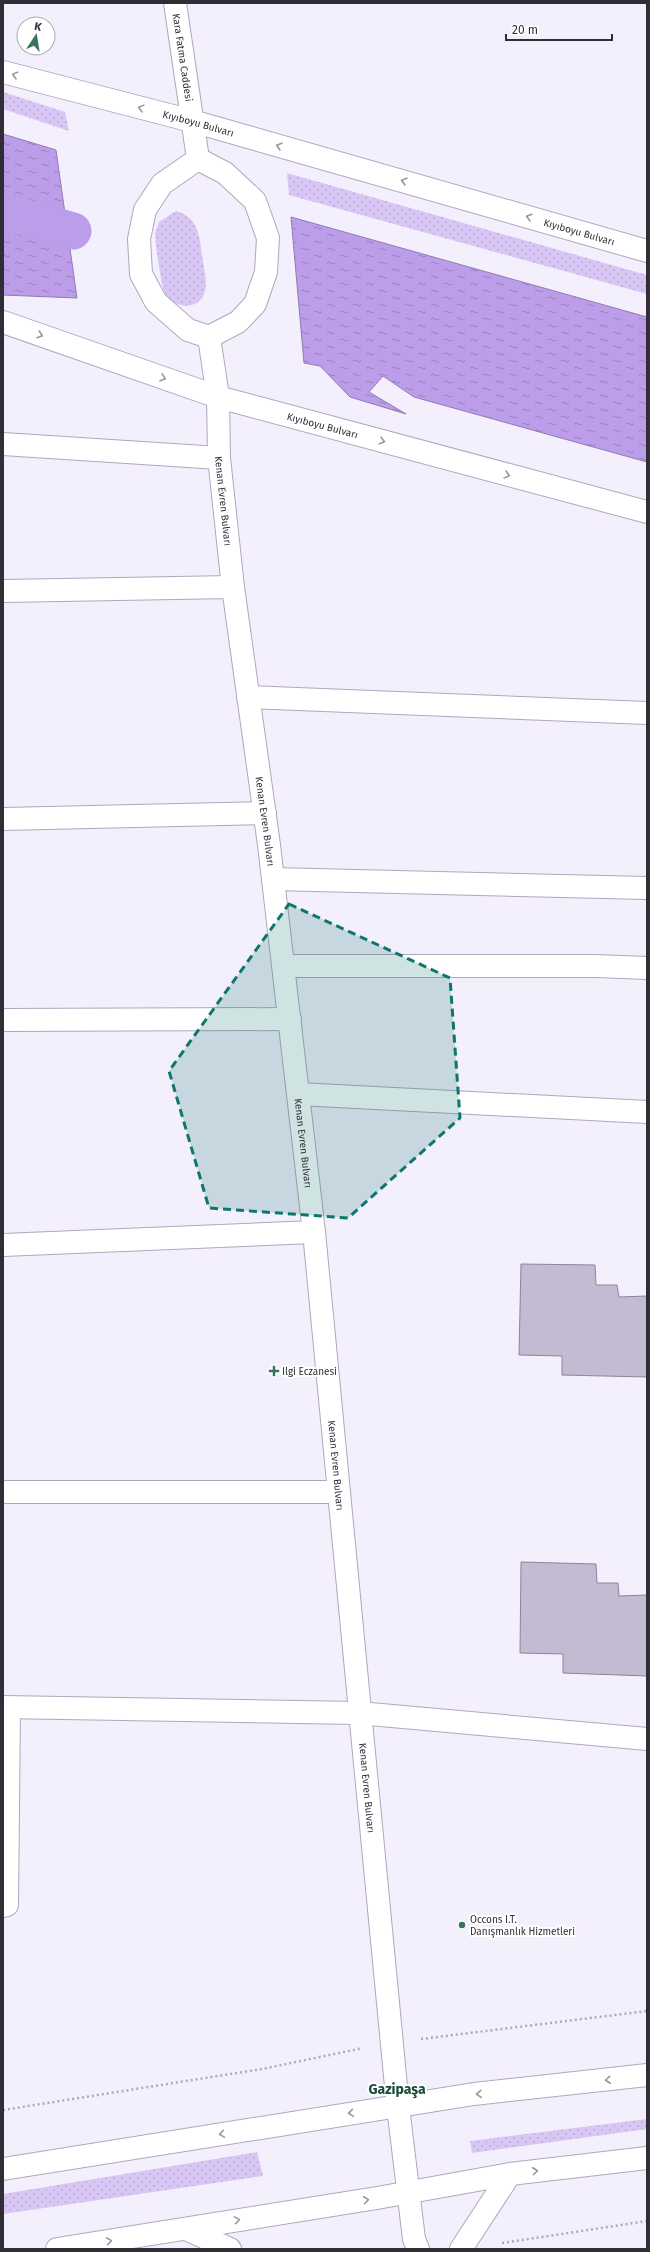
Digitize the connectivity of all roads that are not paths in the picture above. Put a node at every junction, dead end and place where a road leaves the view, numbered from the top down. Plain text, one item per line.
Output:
1 (174, 3) edge
2 (3, 72) edge
3 (192, 121) junction
4 (198, 159) junction
5 (647, 251) edge
6 (3, 322) edge
7 (209, 337) junction
8 (218, 397) junction
9 (3, 444) edge
10 (219, 458) junction
11 (647, 512) edge
12 (233, 587) junction
13 (3, 591) edge
14 (248, 697) junction
15 (647, 712) edge
16 (265, 813) junction
17 (3, 819) edge
18 (273, 879) junction
19 (647, 888) edge
20 (284, 966) junction
21 (647, 968) edge
22 (3, 1020) edge
23 (290, 1020) junction
24 (298, 1094) junction
25 (647, 1112) edge
26 (314, 1232) junction
27 (3, 1245) edge
28 (3, 1492) edge
29 (338, 1492) junction
30 (6, 1708) edge
31 (359, 1713) junction
32 (647, 1739) edge
33 (3, 1906) edge
34 (647, 2075) edge
35 (398, 2107) junction
36 (647, 2158) edge
37 (3, 2169) edge
38 (510, 2174) junction
39 (409, 2191) junction
40 (186, 2229) junction
41 (412, 2246) edge
42 (57, 2249) edge
43 (230, 2249) edge
44 (461, 2249) edge

1 - 3 main road, Kara Fatma Caddesi
3 -> 2 main road, Kıyıboyu Bulvarı
3 - 4 main road, Kara Fatma Caddesi
5 -> 3 main road, Kıyıboyu Bulvarı
4 - 7 main road
4 - 7 main road
6 -> 8 main road, Kıyıboyu Bulvarı
7 - 8 main road, Kenan Evren Bulvarı
8 - 10 main road, Kenan Evren Bulvarı
8 -> 11 main road, Kıyıboyu Bulvarı
9 - 10 main road
10 - 12 main road, Kenan Evren Bulvarı
12 - 13 main road
12 - 14 main road, Kenan Evren Bulvarı
14 - 15 main road
14 - 16 main road, Kenan Evren Bulvarı
16 - 17 main road
16 - 18 main road, Kenan Evren Bulvarı
18 - 19 main road
18 - 20 main road, Kenan Evren Bulvarı
20 - 21 main road
20 - 23 main road, Kenan Evren Bulvarı
22 - 23 main road
23 - 24 main road, Kenan Evren Bulvarı
24 - 25 main road
24 - 26 main road, Kenan Evren Bulvarı
26 - 27 main road
26 - 29 main road, Kenan Evren Bulvarı
28 - 29 main road
29 - 31 main road, Kenan Evren Bulvarı
30 - 31 main road
30 - 33 main road
31 - 32 main road
31 - 35 main road, Kenan Evren Bulvarı
34 -> 35 main road
35 -> 37 main road
35 - 39 main road, Kenan Evren Bulvarı
38 -> 36 main road
38 - 39 main road
38 - 44 main road
40 -> 39 main road
39 - 41 main road, Kenan Evren Bulvarı
42 -> 40 main road
40 - 43 main road

